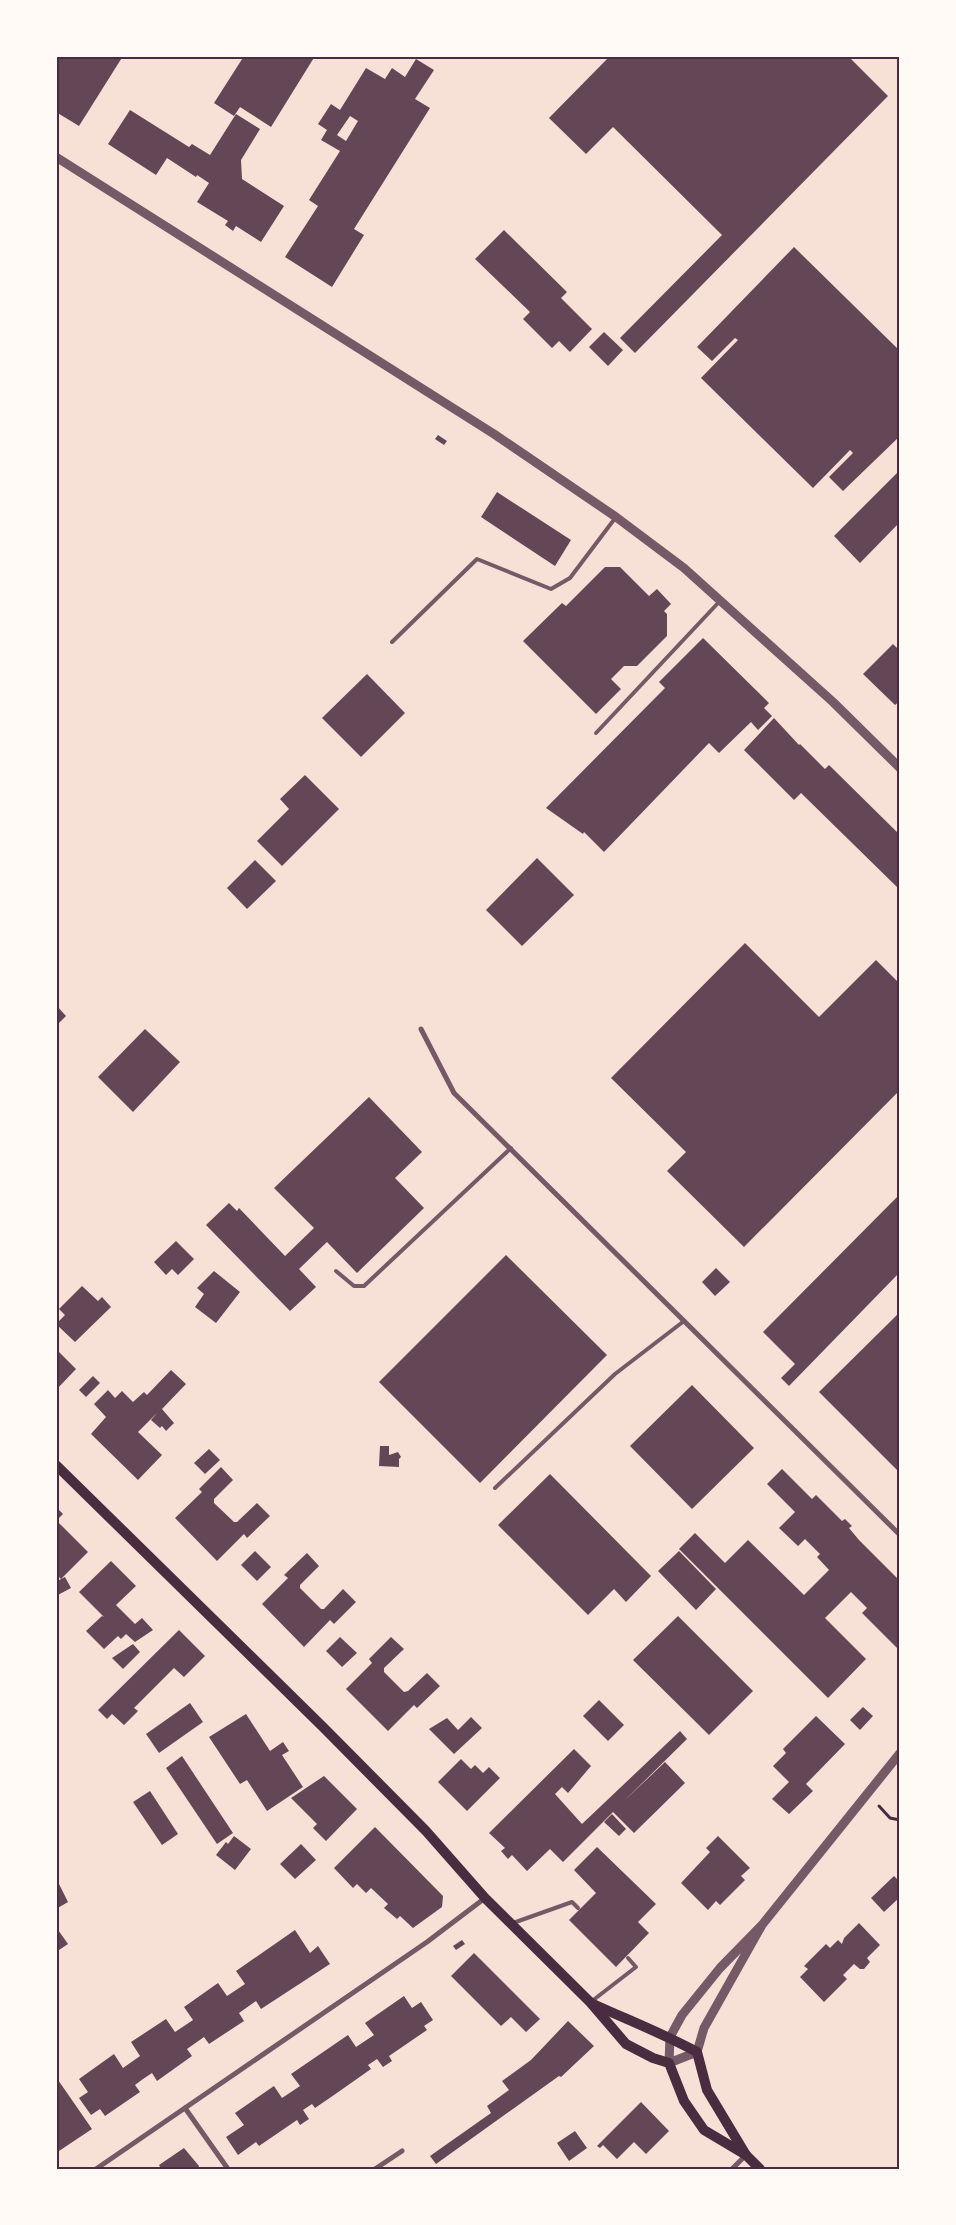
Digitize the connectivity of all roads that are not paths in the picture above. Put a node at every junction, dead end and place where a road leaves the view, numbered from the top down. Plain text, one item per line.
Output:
1 (56, 157) edge
2 (616, 517) junction
3 (721, 600) junction
4 (392, 642) dead end
5 (596, 733) dead end
6 (900, 768) edge
7 (421, 1029) dead end
8 (510, 1148) junction
9 (336, 1271) dead end
10 (684, 1321) junction
11 (56, 1465) edge
12 (495, 1488) dead end
13 (900, 1535) edge
14 (900, 1753) edge
15 (485, 1898) junction
16 (578, 1908) dead end
17 (511, 1924) junction
18 (762, 1925) junction
19 (628, 1958) dead end
20 (590, 2002) junction
21 (670, 2037) junction
22 (697, 2052) junction
23 (669, 2064) junction
24 (185, 2108) junction
25 (402, 2151) dead end
26 (746, 2155) junction
27 (96, 2169) edge
28 (228, 2169) edge
29 (375, 2169) edge
30 (732, 2169) edge
31 (760, 2169) edge

1 - 2 street
2 - 3 street
2 - 4 lane
3 - 5 lane
3 - 6 street
7 - 8 street
8 - 9 lane
8 - 10 street
10 - 12 lane
10 - 13 street
11 - 15 main road
14 - 18 street
15 - 17 main road
15 - 24 street
16 - 17 lane
17 - 20 main road
18 - 21 street
18 - 22 street
19 - 20 lane
20 - 21 main road
20 - 23 main road
21 - 22 main road
21 - 23 street
22 - 23 street
22 - 26 main road
23 - 26 main road
24 - 27 street
24 - 28 street
25 - 29 street
26 - 30 street
26 - 31 main road

